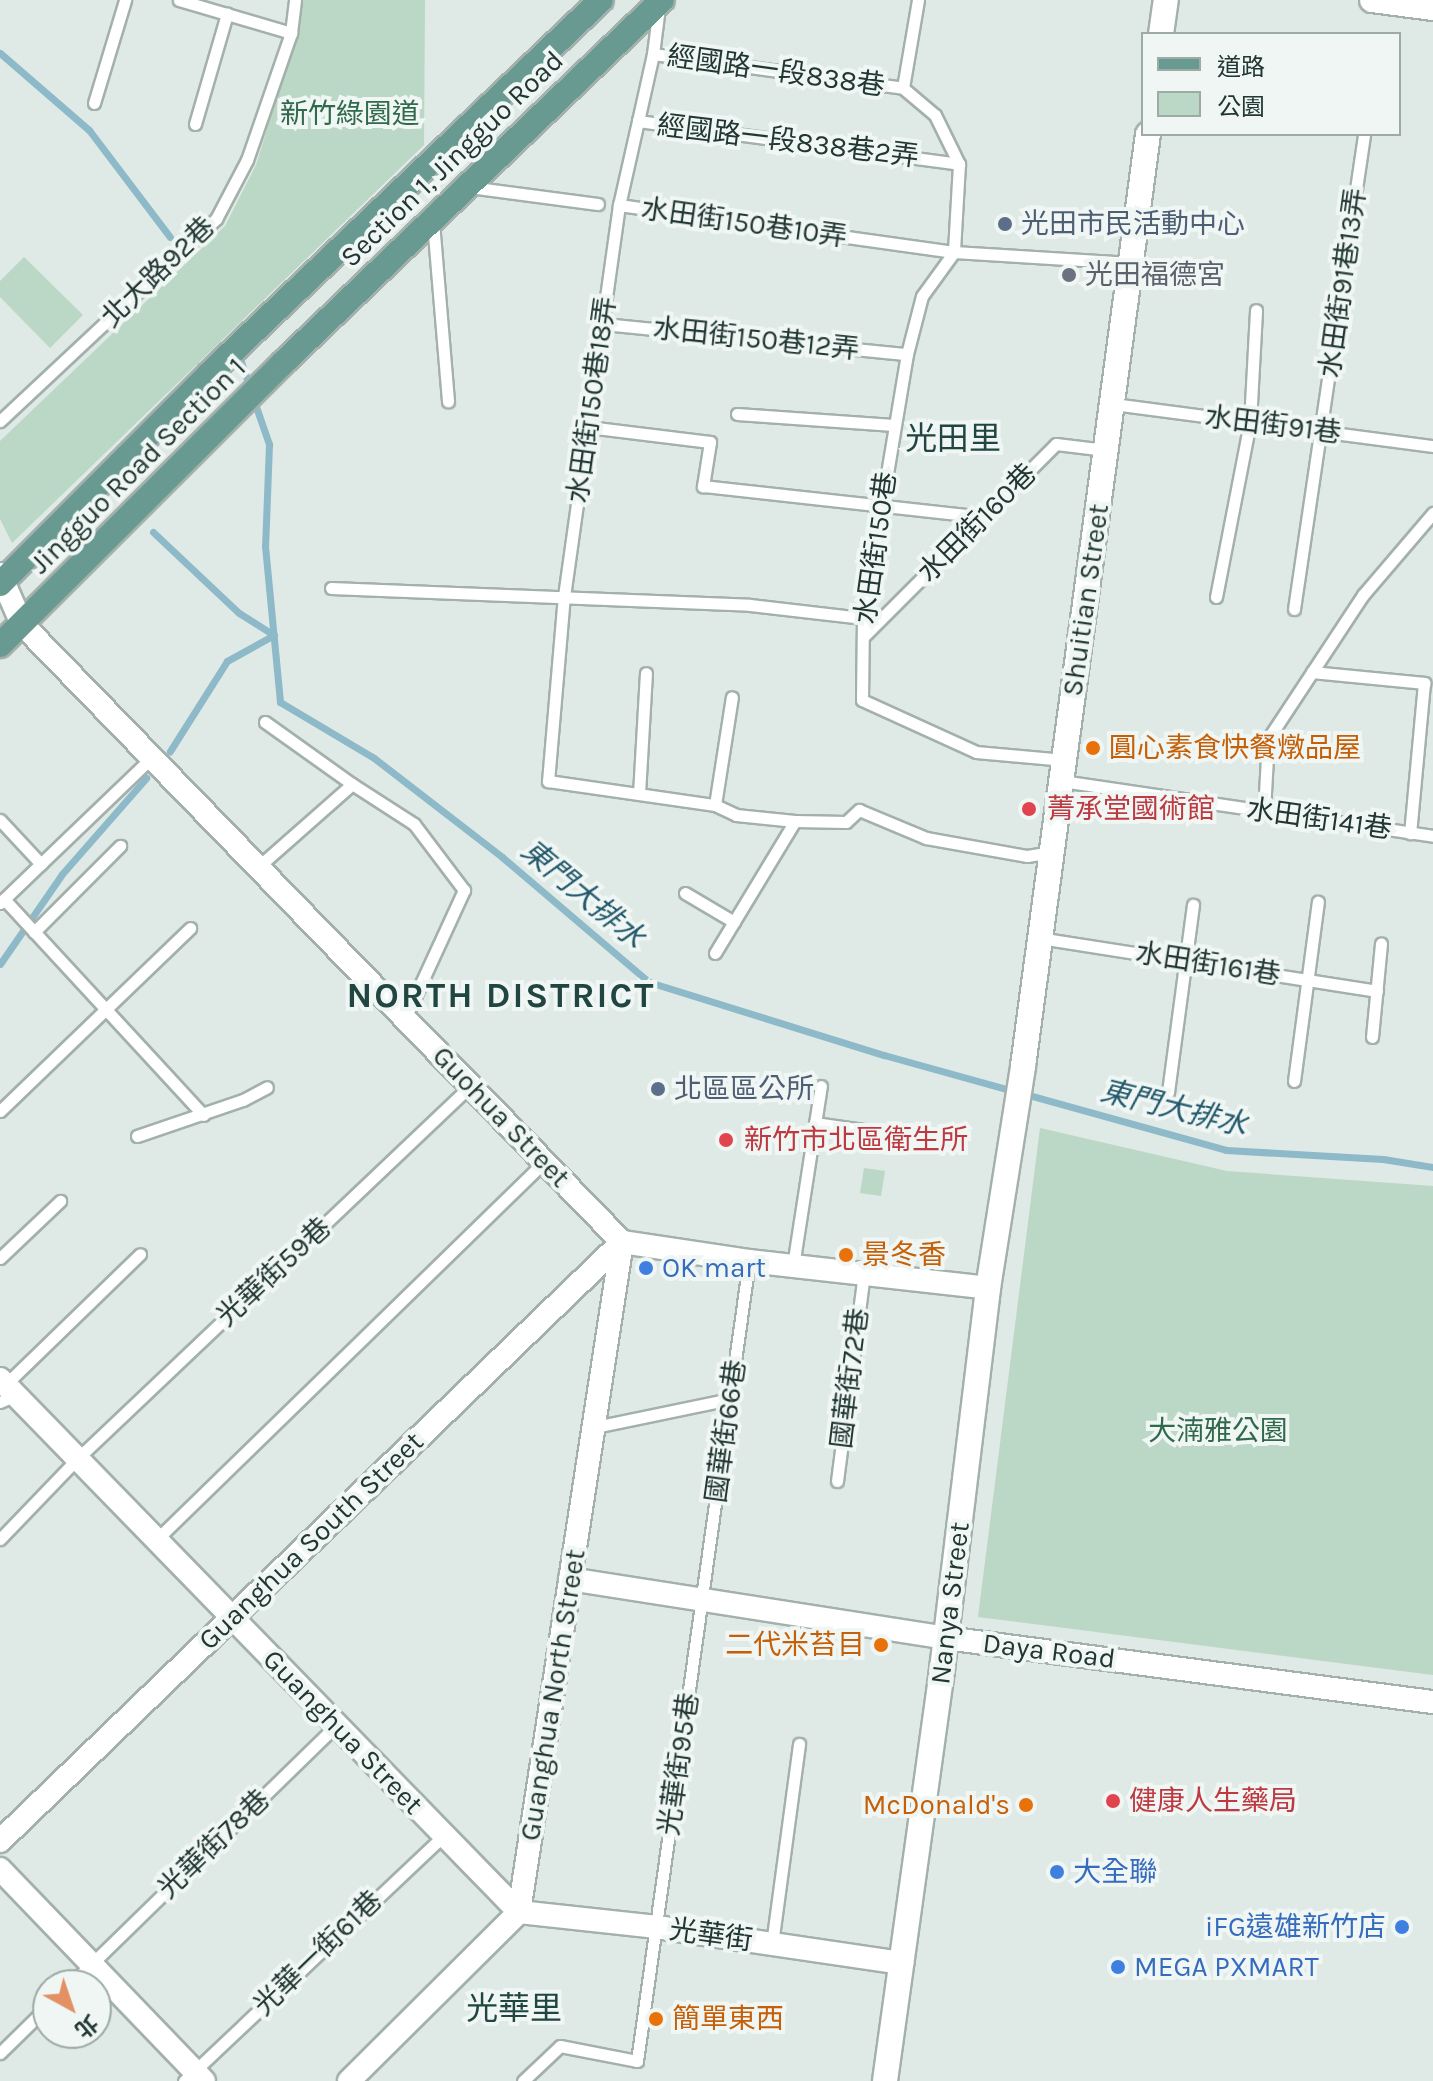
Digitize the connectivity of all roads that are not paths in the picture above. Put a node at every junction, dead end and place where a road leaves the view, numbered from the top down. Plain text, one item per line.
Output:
1 (125, 0) edge
2 (179, 0) edge
3 (295, 0) edge
4 (601, 0) edge
5 (918, 0) edge
6 (1166, 0) edge
7 (1372, 0) edge
8 (661, 1) edge
9 (1433, 8) edge
10 (227, 14) junction
11 (1161, 32) edge
12 (291, 33) junction
13 (653, 54) junction
14 (903, 88) junction
15 (94, 103) dead end
16 (638, 121) junction
17 (195, 124) dead end
18 (1148, 136) edge
19 (1364, 136) edge
20 (959, 164) junction
21 (465, 187) junction
22 (598, 204) dead end
23 (619, 205) junction
24 (433, 217) junction
25 (954, 252) junction
26 (1131, 263) junction
27 (1256, 310) dead end
28 (265, 321) joint
29 (604, 324) junction
30 (907, 354) junction
31 (284, 362) joint
32 (448, 401) dead end
33 (1113, 404) junction
34 (737, 414) dead end
35 (0, 421) edge
36 (1250, 422) junction
37 (894, 425) junction
38 (588, 427) junction
39 (1323, 431) junction
40 (1433, 446) edge
41 (1106, 450) junction
42 (879, 507) junction
43 (1433, 513) edge
44 (983, 517) junction
45 (1, 580) edge
46 (331, 588) dead end
47 (564, 595) junction
48 (1216, 597) dead end
49 (1294, 609) dead end
50 (863, 618) junction
51 (22, 624) junction
52 (863, 637) junction
53 (0, 645) edge
54 (1312, 672) junction
55 (646, 673) dead end
56 (732, 697) dead end
57 (862, 700) joint
58 (265, 722) dead end
59 (151, 758) junction
60 (1063, 771) junction
61 (352, 784) junction
62 (639, 794) junction
63 (715, 805) junction
64 (1264, 811) junction
65 (0, 820) edge
66 (795, 821) junction
67 (1410, 833) junction
68 (1433, 836) edge
69 (120, 846) dead end
70 (1051, 852) junction
71 (41, 864) junction
72 (258, 867) junction
73 (685, 893) dead end
74 (2, 901) edge
75 (1318, 902) dead end
76 (1193, 905) dead end
77 (734, 922) junction
78 (190, 928) dead end
79 (34, 932) junction
80 (1039, 938) junction
81 (1381, 943) dead end
82 (715, 953) dead end
83 (1186, 961) junction
84 (1307, 980) junction
85 (1377, 991) junction
86 (107, 1011) junction
87 (405, 1018) junction
88 (1372, 1037) dead end
89 (1294, 1081) dead end
90 (470, 1086) junction
91 (821, 1086) dead end
92 (267, 1087) dead end
93 (1168, 1092) dead end
94 (0, 1111) edge
95 (203, 1115) junction
96 (815, 1123) junction
97 (1014, 1124) joint
98 (137, 1136) dead end
99 (904, 1136) dead end
100 (544, 1162) junction
101 (60, 1201) dead end
102 (622, 1242) junction
103 (140, 1254) dead end
104 (0, 1258) edge
105 (749, 1261) junction
106 (793, 1266) junction
107 (864, 1274) junction
108 (988, 1288) junction
109 (5, 1390) edge
110 (730, 1399) junction
111 (595, 1427) junction
112 (77, 1459) junction
113 (837, 1481) dead end
114 (0, 1539) edge
115 (156, 1540) junction
116 (570, 1579) junction
117 (702, 1600) junction
118 (232, 1617) junction
119 (946, 1638) junction
120 (1433, 1702) edge
121 (337, 1724) junction
122 (799, 1744) dead end
123 (443, 1836) junction
124 (0, 1841) edge
125 (0, 1869) edge
126 (519, 1912) junction
127 (657, 1927) junction
128 (772, 1944) junction
129 (902, 1963) junction
130 (91, 1964) junction
131 (86, 1969) edge
132 (32, 2022) edge
133 (0, 2053) edge
134 (194, 2078) edge
135 (349, 2081) edge
136 (523, 2081) edge
137 (885, 2081) edge

1 - 15 lane
2 - 10 lane
3 - 12 lane, 北大路92巷
4 - 28 main road, Section 1, Jingguo Road
5 - 14 lane
6 - 11 street
7 - 9 street
8 - 13 lane, 經國路一段838巷
8 - 21 main road, Section 1, Jingguo Road
10 - 12 lane
10 - 17 lane
12 - 35 lane, 北大路92巷
13 - 14 lane, 經國路一段838巷
13 - 16 lane, 經國路一段838巷2弄
14 - 20 lane
16 - 20 lane, 經國路一段838巷2弄
16 - 23 lane, 水田街150巷10弄
18 - 26 street, Shuitian Street
19 - 39 lane, 水田街91巷13弄
20 - 25 lane
21 - 22 lane
21 - 24 main road, Section 1, Jingguo Road
23 - 25 lane, 水田街150巷10弄
23 - 29 lane, 水田街150巷18弄
24 - 31 main road, Section 1, Jingguo Road
24 - 32 lane
25 - 26 lane
25 - 30 lane, 水田街150巷
26 - 33 street, Shuitian Street
27 - 36 lane
28 - 45 main road, Jingguo Road Section 1
29 - 30 lane, 水田街150巷12弄
29 - 38 lane, 水田街150巷18弄
30 - 37 lane, 水田街150巷
31 - 51 main road, Jingguo Road Section 1
33 - 36 lane, 水田街91巷
33 - 41 street, Shuitian Street
34 - 37 lane
36 - 39 lane, 水田街91巷
36 - 48 lane
37 - 42 lane, 水田街150巷
38 - 42 lane
38 - 47 lane, 水田街150巷18弄
39 - 40 lane, 水田街91巷
39 - 49 lane, 水田街91巷13弄
41 - 44 lane, 水田街160巷
41 - 60 street, Shuitian Street
42 - 44 lane
42 - 50 lane, 水田街150巷
43 - 54 lane
44 - 52 lane, 水田街160巷
45 - 51 street, Guohua Street
46 - 47 lane
47 - 50 lane
47 - 62 lane, 水田街150巷18弄
50 - 52 lane, 水田街150巷
51 - 53 main road, Jingguo Road Section 1
51 - 59 street, Guohua Street
52 - 57 lane, 水田街150巷
54 - 64 lane
54 - 67 lane
55 - 62 lane
56 - 63 lane
57 - 60 lane, 水田街141巷
58 - 61 lane
59 - 71 lane
59 - 72 street, Guohua Street
60 - 64 lane, 水田街141巷
60 - 70 street, Shuitian Street
61 - 72 lane
61 - 87 lane
62 - 63 lane
63 - 66 lane
64 - 67 lane, 水田街141巷
65 - 71 lane
66 - 70 lane
66 - 77 lane
67 - 68 lane, 水田街141巷
69 - 79 lane
70 - 80 street, Shuitian Street
71 - 74 lane
72 - 87 street, Guohua Street
73 - 77 lane
74 - 79 lane
75 - 84 lane
76 - 83 lane
77 - 82 lane
78 - 86 lane
79 - 86 lane
80 - 83 lane, 水田街161巷
80 - 97 street, Shuitian Street
81 - 85 lane
83 - 84 lane, 水田街161巷
83 - 93 lane
84 - 85 lane, 水田街161巷
84 - 89 lane
85 - 88 lane
86 - 94 lane
86 - 95 lane
87 - 90 street, Guohua Street
90 - 100 street, Guohua Street
90 - 112 lane, 光華街59巷
91 - 96 lane
92 - 95 lane
95 - 98 lane
96 - 99 lane
96 - 106 lane
97 - 108 street, Nanya Street
100 - 102 street, Guohua Street
100 - 115 lane
101 - 104 lane
102 - 105 street
102 - 111 street, Guanghua North Street
102 - 118 street, Guanghua South Street
103 - 109 lane
105 - 106 street
105 - 110 lane, 國華街66巷
106 - 107 street
107 - 108 street
107 - 113 lane, 國華街72巷
108 - 119 street, Nanya Street
109 - 112 street, Guanghua Street
110 - 111 lane
110 - 117 lane, 國華街66巷
111 - 116 street, Guanghua North Street
112 - 114 lane, 光華街59巷
112 - 115 street, Guanghua Street
115 - 118 street, Guanghua Street
116 - 117 street, Daya Road
116 - 126 street, Guanghua North Street
117 - 119 street, Daya Road
117 - 127 lane, 光華街95巷
118 - 121 street, Guanghua Street
118 - 124 street, Guanghua South Street
119 - 120 street, Daya Road
119 - 129 street, Nanya Street
121 - 123 street, Guanghua Street
121 - 130 lane, 光華街78巷
122 - 128 lane
123 - 126 street, Guanghua Street
123 - 134 lane, 光華一街61巷
125 - 130 street
126 - 127 street, 光華街
126 - 135 street
127 - 128 street, 光華街
127 - 136 lane, 光華街95巷
128 - 129 street, 光華街
129 - 137 street, Nanya Street
130 - 131 lane, 光華街78巷
130 - 134 street
132 - 133 lane

